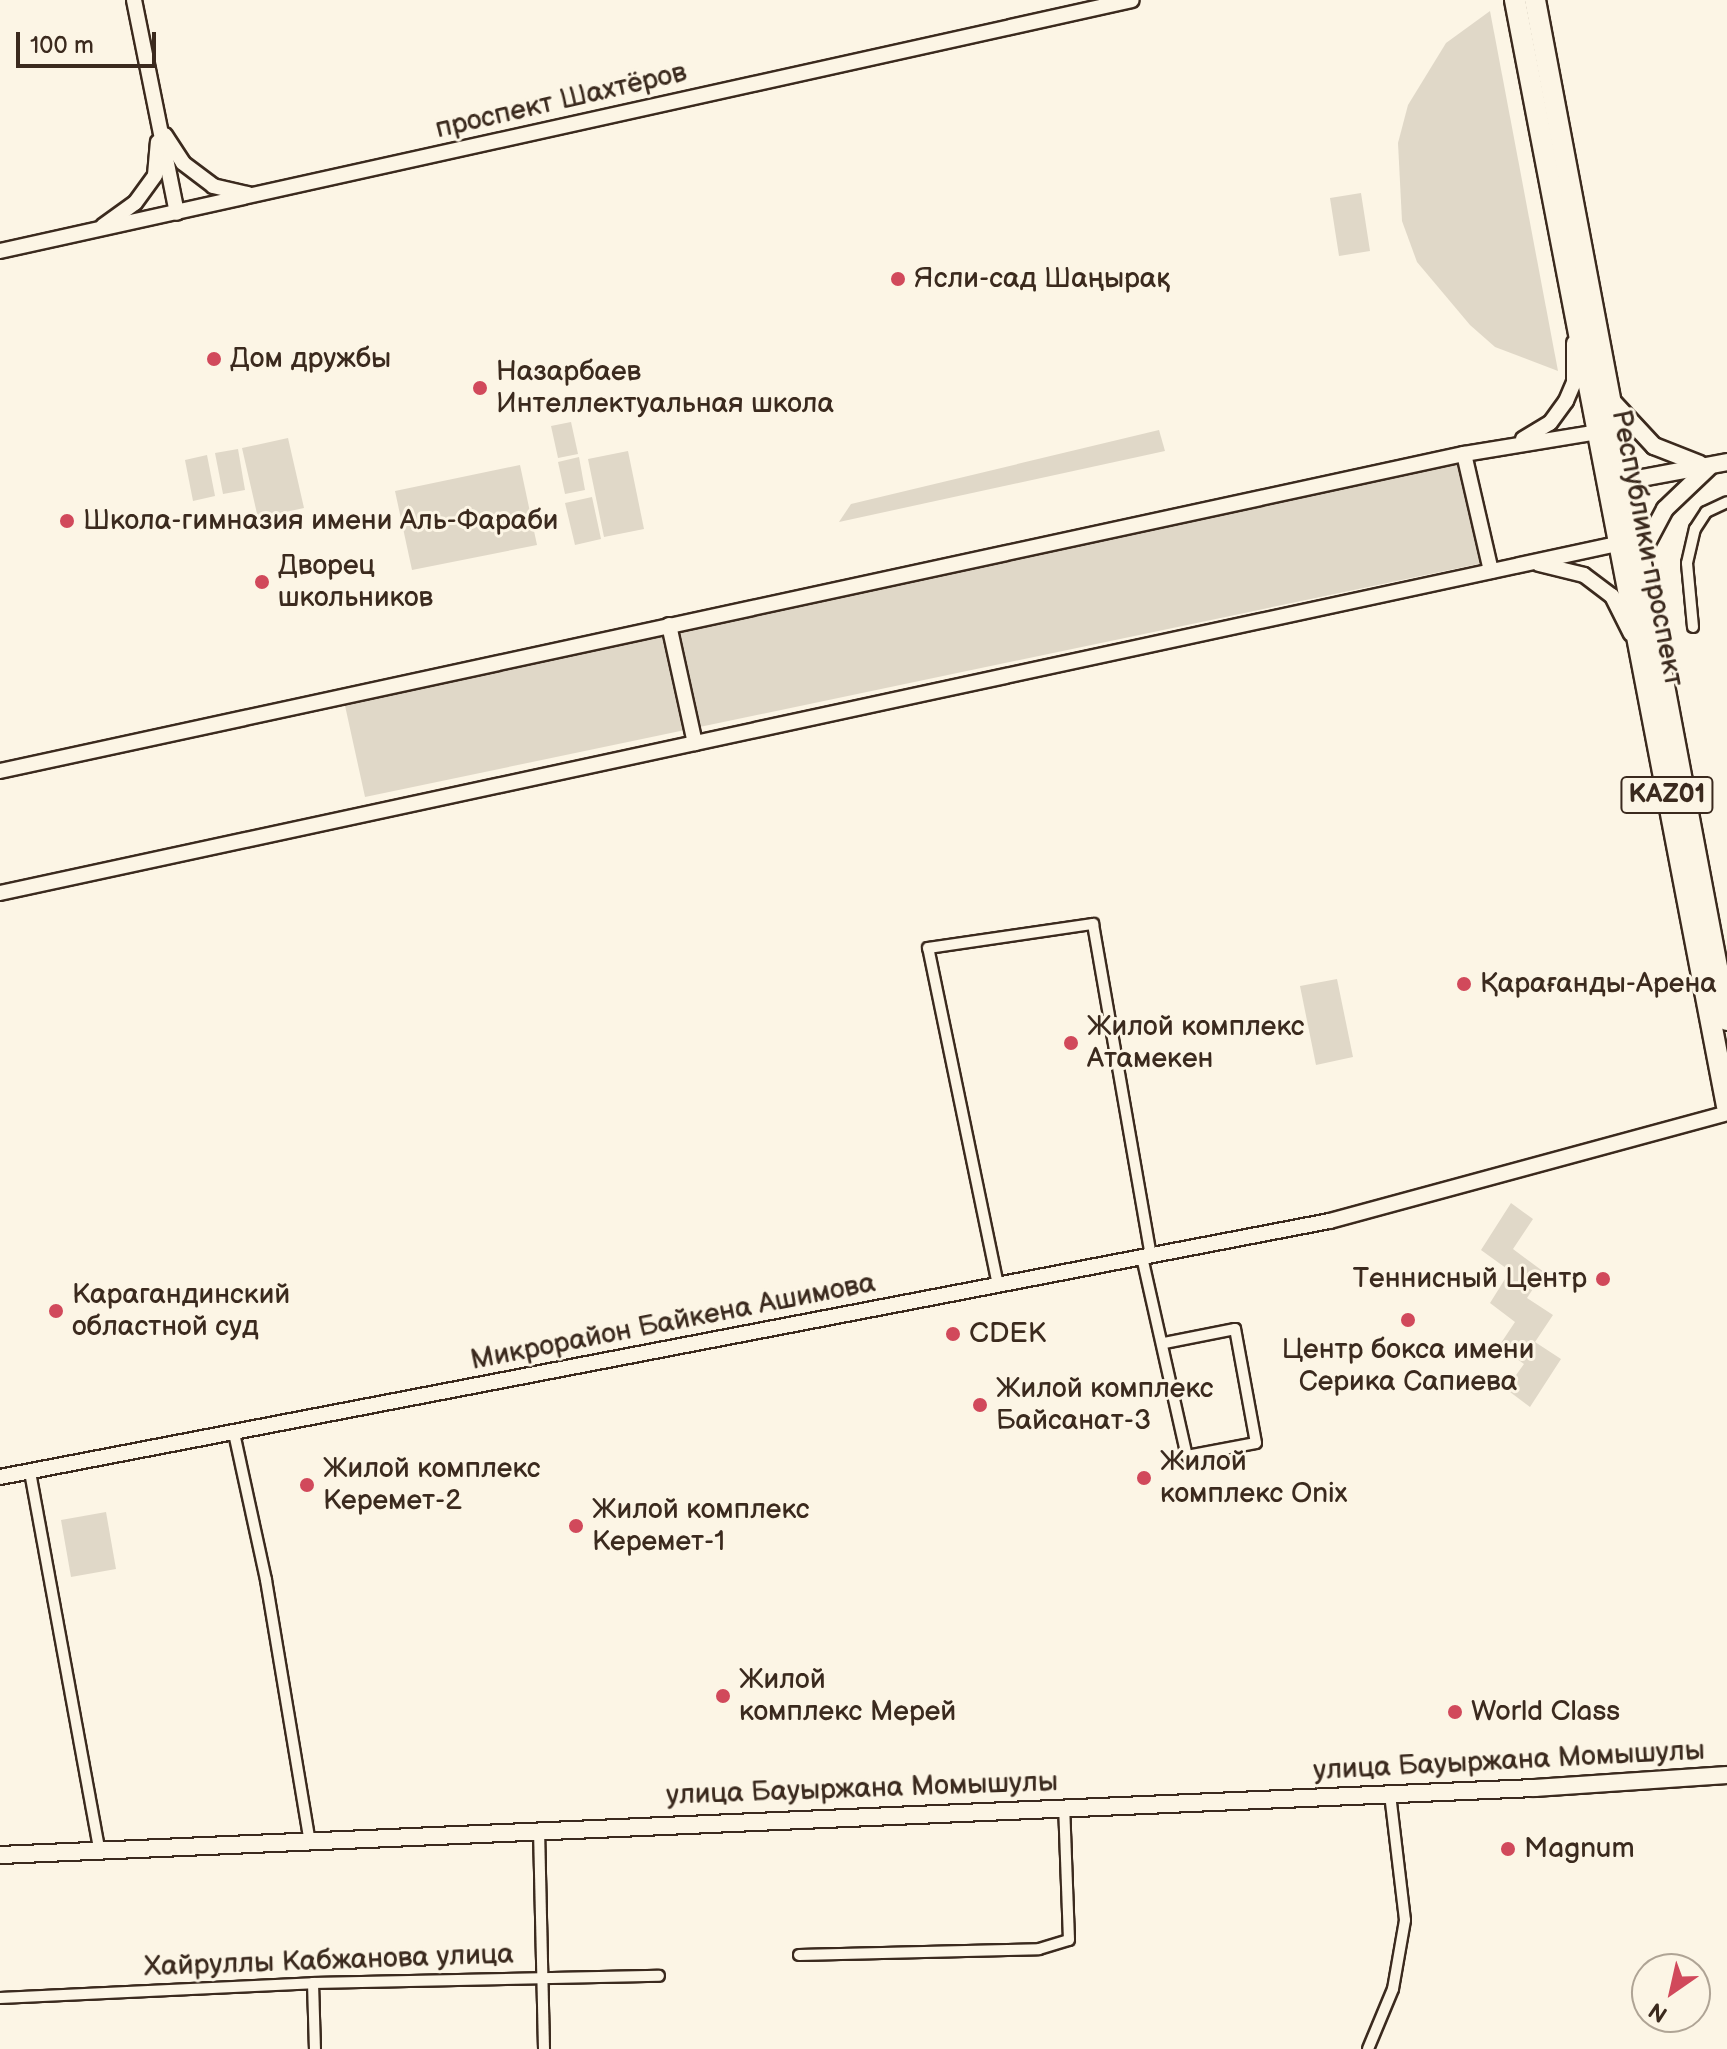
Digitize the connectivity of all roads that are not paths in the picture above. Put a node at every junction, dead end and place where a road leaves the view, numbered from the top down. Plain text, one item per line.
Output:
1 (134, 0) edge
2 (1132, 0) edge
3 (1515, 0) edge
4 (1535, 0) edge
5 (1066, 7) edge
6 (160, 126) junction
7 (252, 195) junction
8 (177, 213) junction
9 (100, 229) junction
10 (0, 251) edge
11 (1574, 318) junction
12 (1612, 401) junction
13 (1617, 429) junction
14 (1596, 432) junction
15 (1472, 453) junction
16 (1727, 462) edge
17 (1710, 466) junction
18 (1617, 483) junction
19 (1727, 502) edge
20 (1632, 547) junction
21 (1531, 562) junction
22 (1491, 571) junction
23 (669, 625) junction
24 (1693, 627) dead end
25 (1638, 649) junction
26 (695, 743) junction
27 (0, 771) edge
28 (0, 893) edge
29 (1727, 1020) edge
30 (1727, 1106) edge
31 (1727, 1113) edge
32 (1146, 1256) junction
33 (998, 1285) junction
34 (1164, 1343) junction
35 (234, 1433) junction
36 (30, 1472) junction
37 (0, 1477) edge
38 (1727, 1775) edge
39 (1390, 1795) junction
40 (1064, 1806) junction
41 (539, 1829) junction
42 (309, 1838) junction
43 (99, 1849) junction
44 (0, 1855) edge
45 (799, 1955) dead end
46 (659, 1976) dead end
47 (542, 1978) junction
48 (313, 1983) junction
49 (0, 1998) edge
50 (315, 2049) edge
51 (544, 2049) edge
52 (1368, 2049) edge

1 - 6 main road
2 - 5 main road, проспект Шахтёров
3 - 11 highway, Республики проспект / KАZ01
4 - 12 highway, Республики проспект / KАZ01
5 - 7 main road, проспект Шахтёров
6 - 7 main road
6 - 8 main road
6 - 9 main road
7 - 8 main road, проспект Шахтёров
8 - 9 main road, проспект Шахтёров
9 - 10 main road, проспект Шахтёров
11 - 14 highway, Республики проспект / KАZ01
11 - 15 main road
12 - 13 highway, Республики проспект / KАZ01
12 - 17 main road
13 - 14 main road
13 - 18 highway, Республики проспект / KАZ01
14 - 15 main road
14 - 18 highway, Республики проспект / KАZ01
15 - 22 main road
15 - 23 main road
16 - 17 main road
17 - 18 main road
17 - 20 main road
18 - 20 highway, Республики проспект / KАZ01
19 - 24 street
20 - 21 main road
20 - 25 highway, Республики проспект / KАZ01
20 - 29 highway, Республики проспект / KАZ01
21 - 22 main road
21 - 25 main road
22 - 26 main road
23 - 26 main road
23 - 27 main road
25 - 30 highway, Республики проспект / KАZ01
26 - 28 main road
31 - 32 main road, Микрорайон Байкена Ашимова
32 - 33 main road, Микрорайон Байкена Ашимова
32 - 33 street
32 - 34 street
33 - 35 main road, Микрорайон Байкена Ашимова
34 - 34 street
35 - 36 main road, Микрорайон Байкена Ашимова
35 - 42 street
36 - 37 main road, Микрорайон Байкена Ашимова
36 - 43 street
38 - 39 main road, улица Бауыржана Момышулы
39 - 40 main road, улица Бауыржана Момышулы
39 - 52 street
40 - 41 main road, улица Бауыржана Момышулы
40 - 45 street
41 - 42 main road, улица Бауыржана Момышулы
41 - 47 street
42 - 43 main road, улица Бауыржана Момышулы
43 - 44 main road, улица Бауыржана Момышулы
46 - 47 street, Хайруллы Кабжанова улица
47 - 48 street, Хайруллы Кабжанова улица
47 - 51 street
48 - 49 street, Хайруллы Кабжанова улица
48 - 50 street

